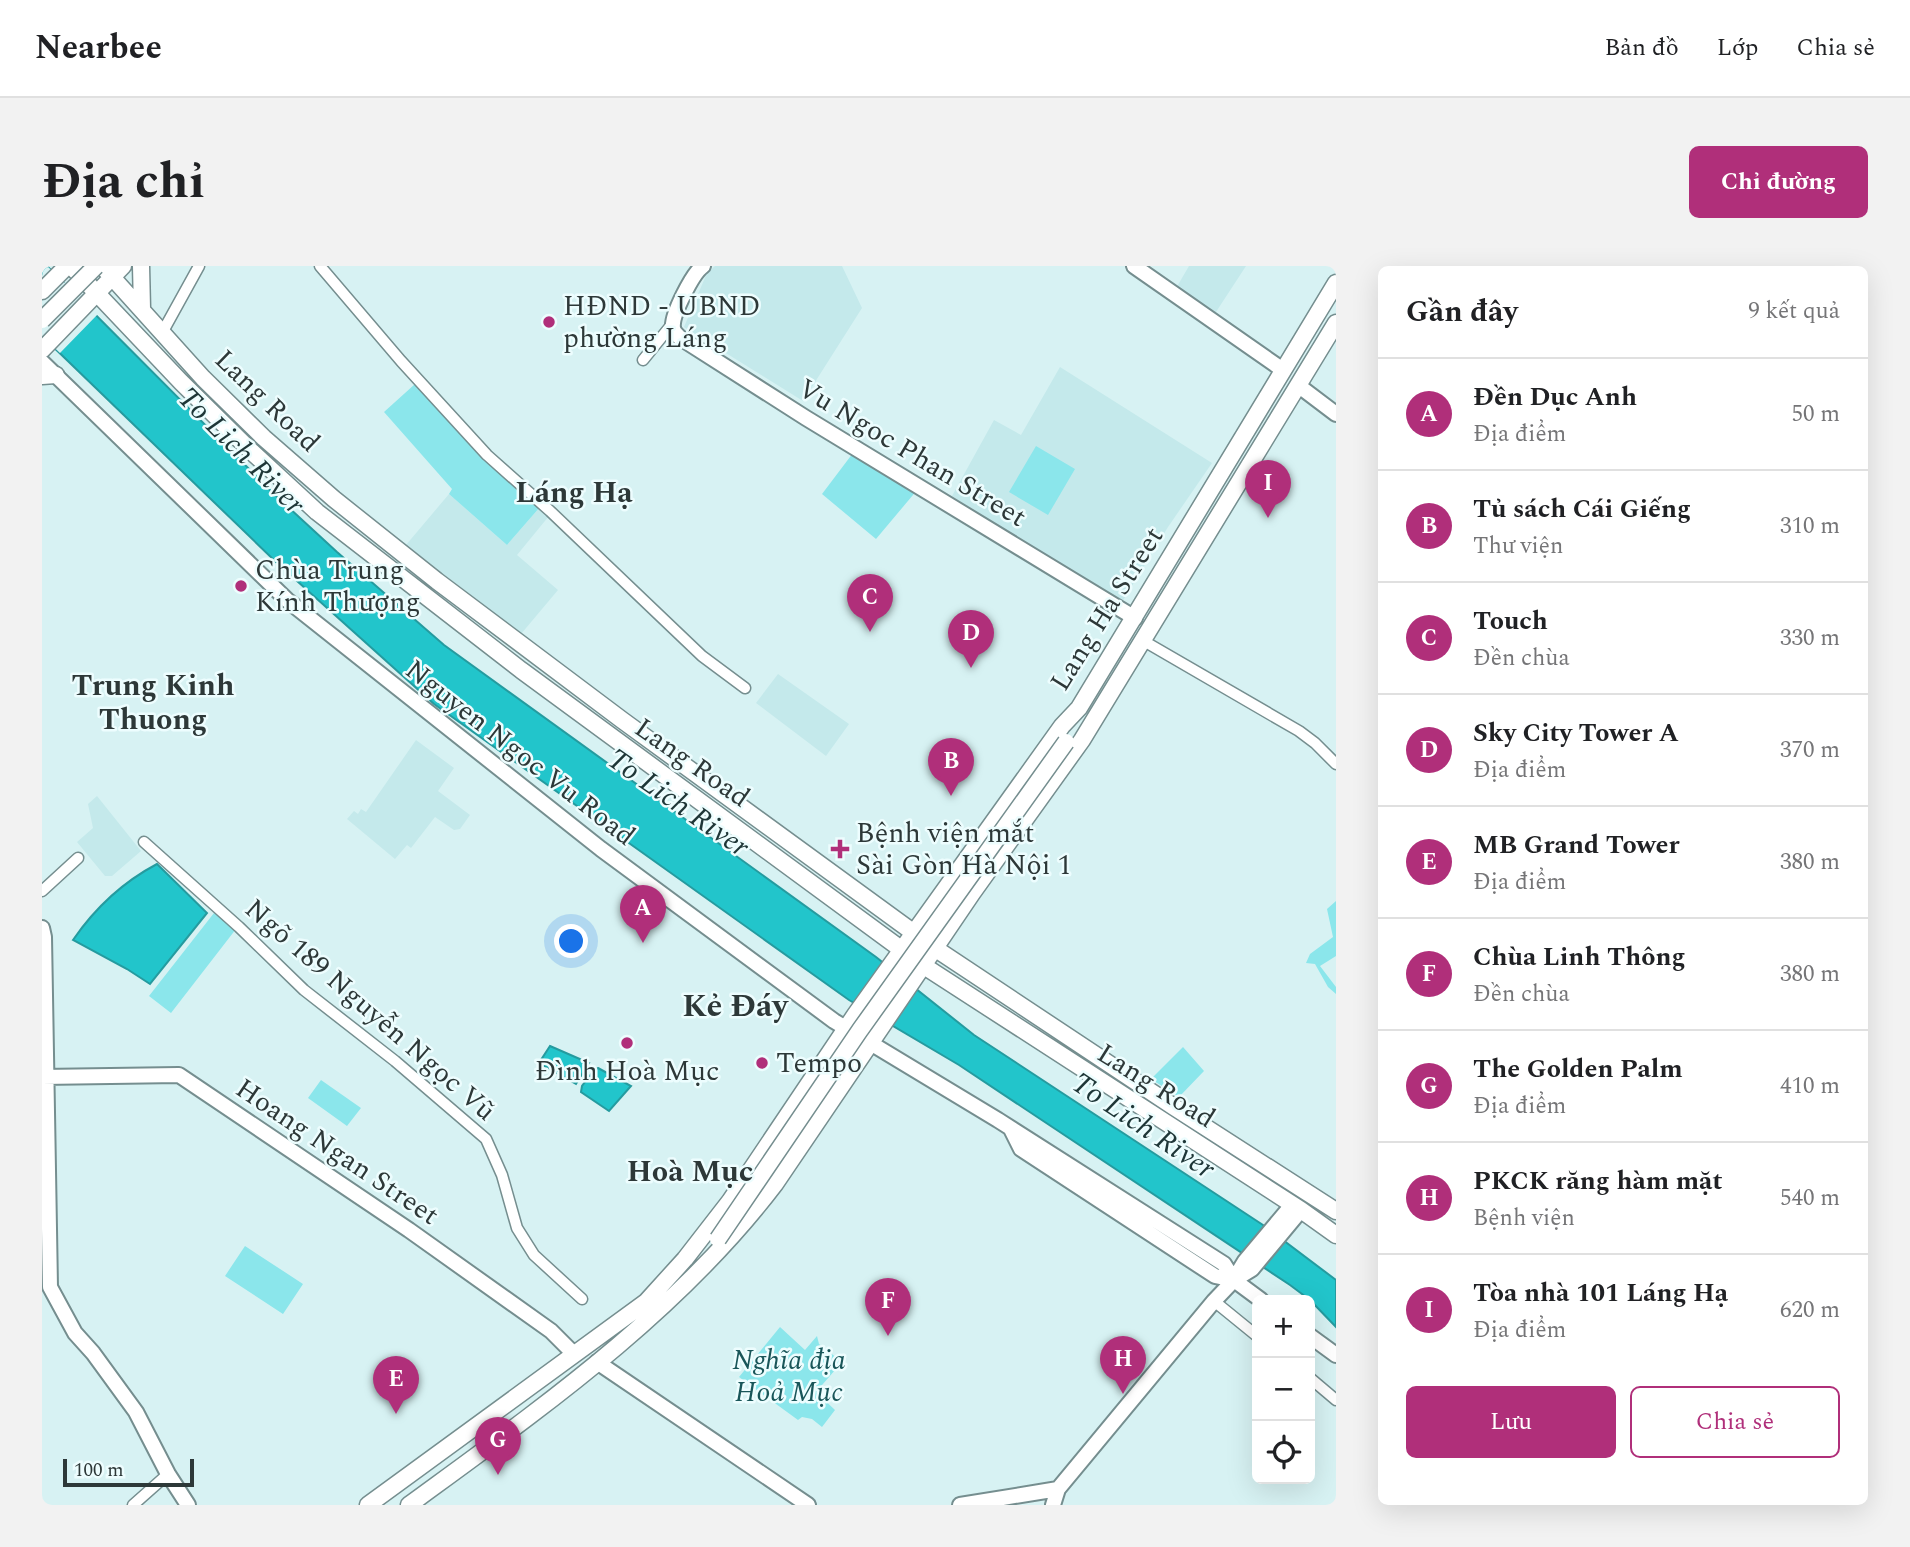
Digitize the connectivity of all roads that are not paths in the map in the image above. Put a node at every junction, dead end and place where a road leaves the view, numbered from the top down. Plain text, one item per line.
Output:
1 (96, 266) edge
2 (141, 266) edge
3 (199, 266) edge
4 (320, 266) edge
5 (1134, 266) edge
6 (695, 268) edge
7 (65, 269) edge
8 (113, 270) edge
9 (42, 291) edge
10 (1333, 291) edge
11 (92, 299) junction
12 (142, 309) junction
13 (42, 320) edge
14 (673, 323) junction
15 (1336, 323) edge
16 (162, 333) junction
17 (46, 347) edge
18 (643, 360) dead end
19 (42, 362) edge
20 (1283, 370) junction
21 (49, 375) edge
22 (1299, 386) junction
23 (1336, 414) edge
24 (1197, 512) junction
25 (1214, 523) junction
26 (1135, 618) junction
27 (1142, 640) junction
28 (533, 653) junction
29 (521, 670) junction
30 (745, 688) dead end
31 (1079, 708) junction
32 (1095, 716) junction
33 (1066, 742) junction
34 (1336, 764) edge
35 (144, 842) dead end
36 (78, 858) dead end
37 (954, 878) junction
38 (42, 891) edge
39 (973, 892) junction
40 (42, 928) edge
41 (914, 933) junction
42 (936, 949) junction
43 (902, 950) junction
44 (924, 967) junction
45 (43, 1012) edge
46 (850, 1021) junction
47 (874, 1037) junction
48 (43, 1077) edge
49 (813, 1077) junction
50 (836, 1093) junction
51 (45, 1127) edge
52 (1210, 1130) junction
53 (1199, 1145) junction
54 (1336, 1211) edge
55 (1293, 1212) junction
56 (1336, 1235) edge
57 (718, 1239) junction
58 (685, 1259) junction
59 (701, 1270) junction
60 (1234, 1280) junction
61 (46, 1289) edge
62 (1254, 1295) edge
63 (582, 1300) dead end
64 (1213, 1301) junction
65 (1252, 1332) edge
66 (1315, 1340) edge
67 (574, 1354) junction
68 (1336, 1355) edge
69 (597, 1362) junction
70 (1315, 1382) edge
71 (1336, 1400) edge
72 (168, 1474) junction
73 (1058, 1489) junction
74 (133, 1505) edge
75 (188, 1505) edge
76 (368, 1505) edge
77 (409, 1505) edge
78 (808, 1505) edge
79 (960, 1505) edge
80 (1053, 1505) edge

1 - 13 main road, bridge
2 - 12 main road
3 - 16 street
4 - 30 street
5 - 20 street
6 - 14 street
7 - 9 main road
7 - 11 main road, Lang Road
8 - 11 main road
8 - 12 main road, Lang Road
10 - 20 main road, Lang Ha Street
11 - 17 main road
11 - 29 main road, Lang Road
12 - 16 main road, Lang Road
14 - 18 street
14 - 26 street, Vu Ngoc Phan Street
15 - 22 main road, Lang Ha Street
16 - 28 main road, Lang Road
19 - 21 street, Nguyen Ngoc Vu Road
20 - 24 main road, Lang Ha Street
21 - 46 street, Nguyen Ngoc Vu Road
22 - 23 street
22 - 25 main road, Lang Ha Street
24 - 25 main road
24 - 26 main road, Lang Ha Street
25 - 27 main road, Lang Ha Street
26 - 31 main road, Lang Ha Street
27 - 32 main road, Lang Ha Street
27 - 34 street
28 - 29 main road
28 - 41 main road, Lang Road
29 - 43 main road, Lang Road
31 - 33 main road
31 - 37 main road, Lang Ha Street
32 - 33 main road
32 - 39 main road, Lang Ha Street
33 - 57 main road, bridge
35 - 63 street, Ngõ 189 Nguyễn Ngọc Vũ
36 - 38 street
37 - 39 main road
37 - 41 main road, Lang Ha Street
39 - 42 main road, Lang Ha Street
40 - 45 street
41 - 42 main road, Lang Road
41 - 43 main road, Lang Ha Street
42 - 44 main road, Lang Ha Street
42 - 52 main road, Lang Road
43 - 44 main road, Lang Road
43 - 46 main road, Lang Ha Street
44 - 47 main road, Lang Ha Street
44 - 53 main road, Lang Road
45 - 48 street
46 - 47 street, Nguyen Ngoc Vu Road
46 - 49 main road, Lang Ha Street
47 - 50 main road, Lang Ha Street
47 - 60 street, Nguyen Ngoc Vu Road
48 - 51 street
48 - 67 street, Hoang Ngan Street
49 - 50 main road
49 - 58 main road, Lang Ha Street
50 - 59 main road, Lang Ha Street
51 - 61 street
52 - 53 main road
52 - 54 main road, Lang Road
53 - 55 main road, Lang Road
55 - 56 main road, Lang Road
55 - 60 street
57 - 58 main road
57 - 59 main road
58 - 67 main road
59 - 69 main road
60 - 62 street, Nguyen Ngoc Vu Road
60 - 64 street
61 - 72 street
64 - 65 street
64 - 73 street
66 - 68 street
67 - 76 main road
69 - 77 main road
69 - 78 street
70 - 71 street
72 - 74 street
72 - 75 street
73 - 79 street
73 - 80 street

